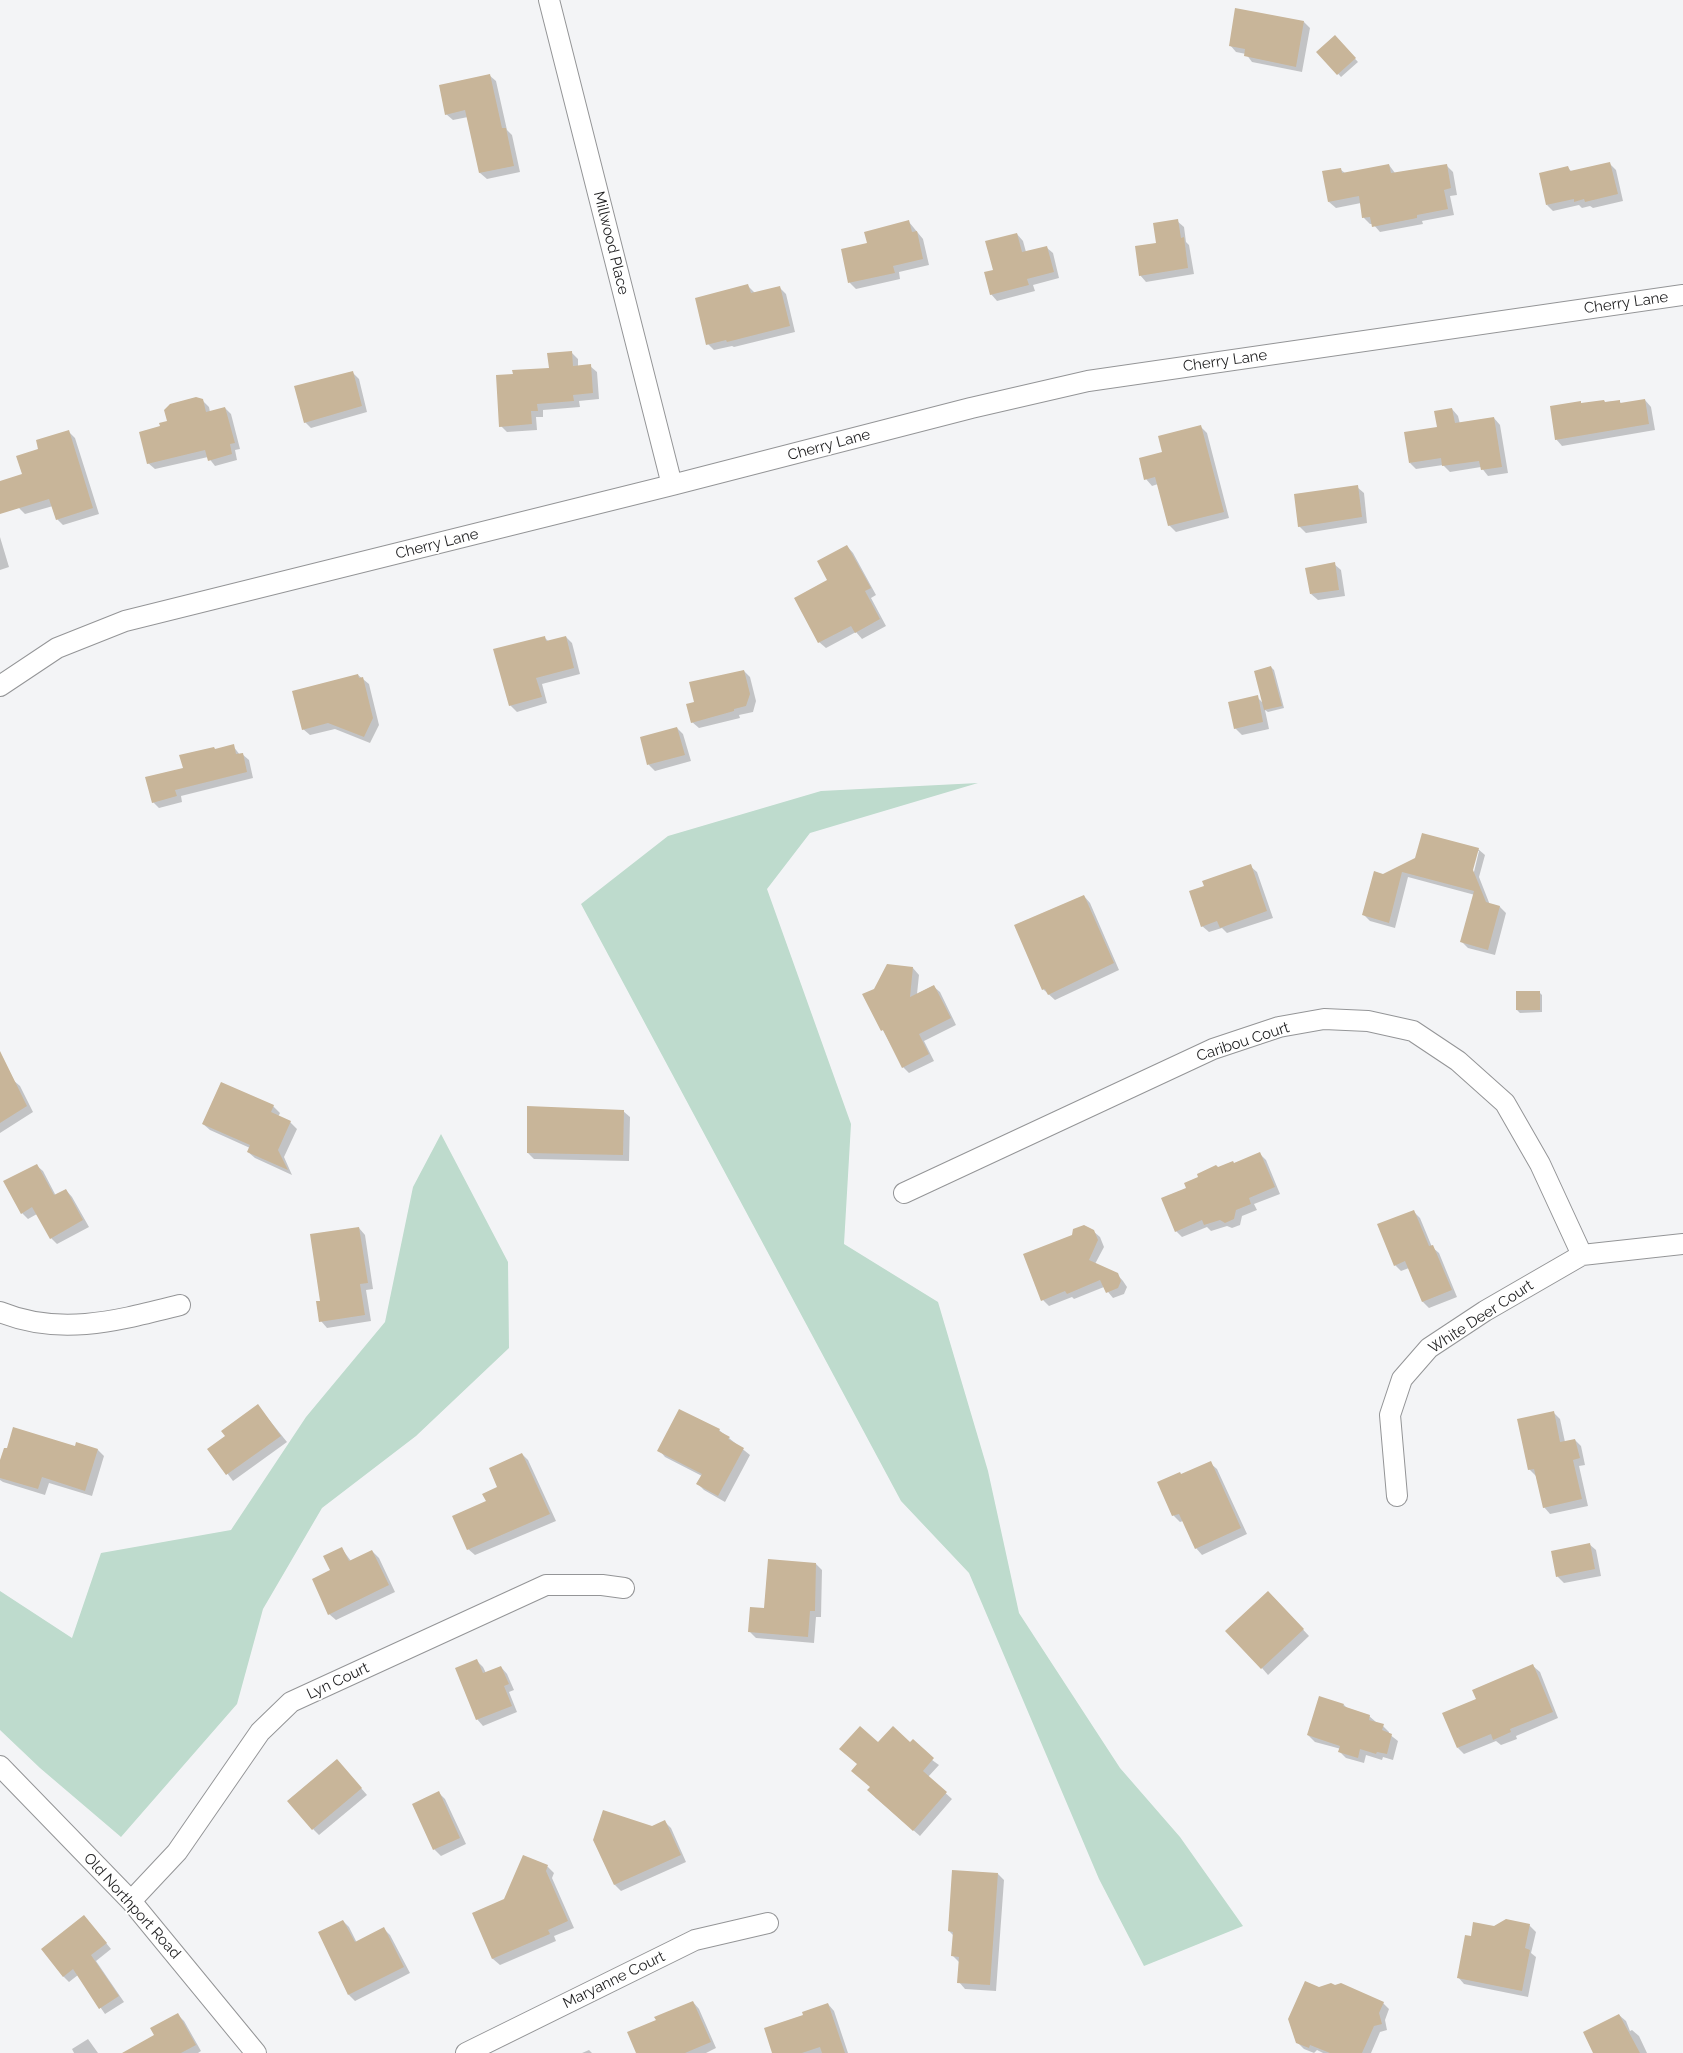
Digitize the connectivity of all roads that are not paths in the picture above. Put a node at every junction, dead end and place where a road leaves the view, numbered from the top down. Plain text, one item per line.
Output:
1 (549, 0) edge
2 (1683, 295) edge
3 (672, 485) junction
4 (0, 686) edge
5 (904, 1194) dead end
6 (1683, 1244) edge
7 (1582, 1254) junction
8 (180, 1305) dead end
9 (0, 1312) edge
10 (1397, 1496) dead end
11 (624, 1588) dead end
12 (0, 1766) edge
13 (131, 1901) junction
14 (768, 1923) dead end
15 (256, 2053) edge
16 (466, 2053) edge

1 - 3 street, Millwood Place
2 - 3 street, Cherry Lane
3 - 4 street, Cherry Lane
5 - 7 street, Caribou Court
6 - 7 street, White Deer Court
7 - 10 street, White Deer Court
8 - 9 street
11 - 13 street, Lyn Court
12 - 13 street, Old Northport Road
13 - 15 street, Old Northport Road
14 - 16 street, Maryanne Court

